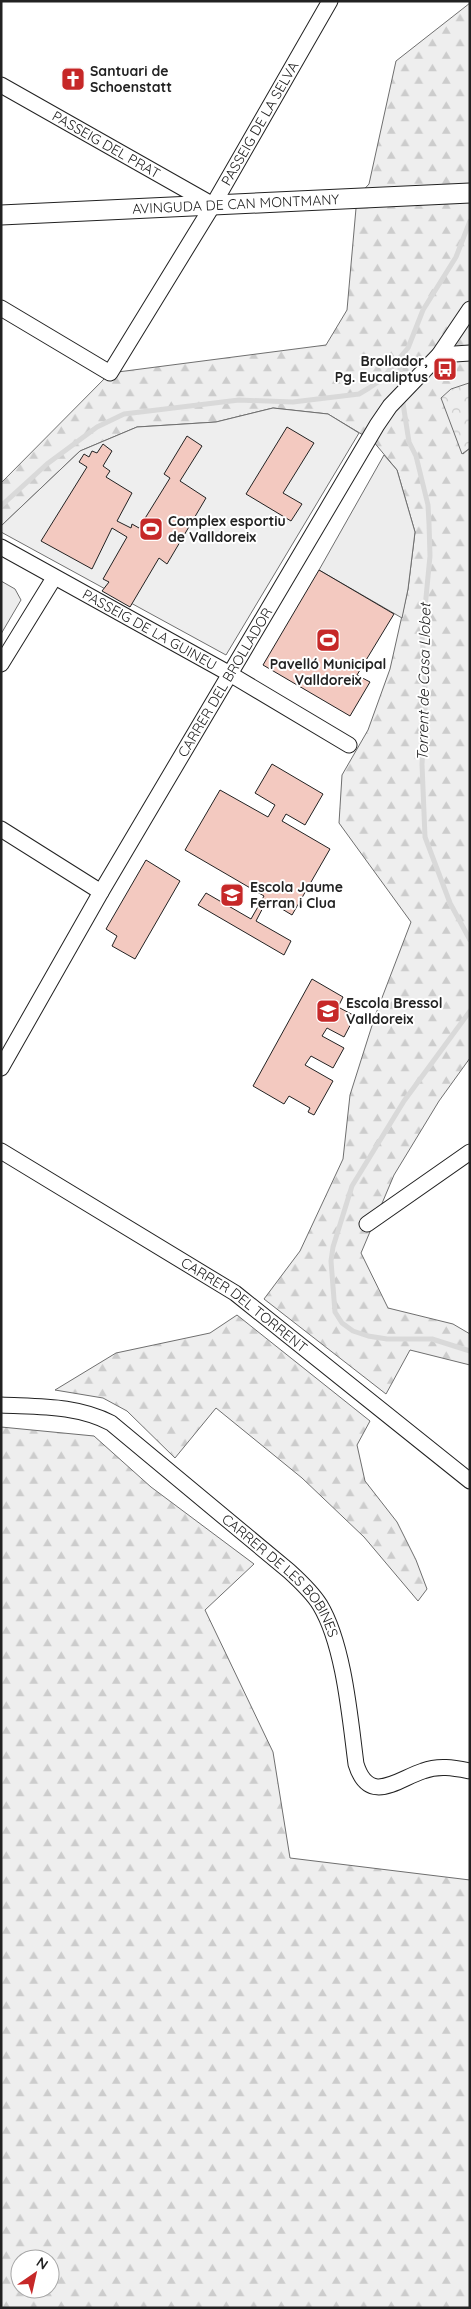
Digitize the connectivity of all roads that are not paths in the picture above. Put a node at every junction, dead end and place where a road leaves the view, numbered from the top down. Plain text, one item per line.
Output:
1 (330, 1) edge
2 (1, 85) edge
3 (470, 193) edge
4 (213, 205) junction
5 (1, 215) edge
6 (1, 308) edge
7 (470, 309) edge
8 (470, 353) edge
9 (438, 356) junction
10 (1, 547) edge
11 (54, 578) junction
12 (1, 664) edge
13 (230, 674) junction
14 (349, 745) dead end
15 (1, 829) edge
16 (101, 892) junction
17 (1, 1068) edge
18 (1, 1151) edge
19 (470, 1152) edge
20 (367, 1224) dead end
21 (1, 1405) edge
22 (470, 1481) edge
23 (470, 1771) edge

1 - 4 street, PASSEIG DE LA SELVA
2 - 4 street, PASSEIG DEL PRAT
3 - 4 street, AVINGUDA DE CAN MONTMANY
4 - 5 street, AVINGUDA DE CAN MONTMANY
4 - 6 street, PASSEIG DE LA SELVA
7 - 9 street, CARRER DEL BROLLADOR
8 - 9 street
9 - 13 street, CARRER DEL BROLLADOR
10 - 11 street, PASSEIG DE LA GUINEU
11 - 12 street
11 - 13 street, PASSEIG DE LA GUINEU
13 - 14 street, PASSEIG DE LA GUINEU
13 - 16 street, CARRER DEL BROLLADOR
15 - 16 street
16 - 17 street, CARRER DEL BROLLADOR
18 - 22 street, CARRER DEL TORRENT
19 - 20 street
21 - 23 street, CARRER DE LES BOBINES

